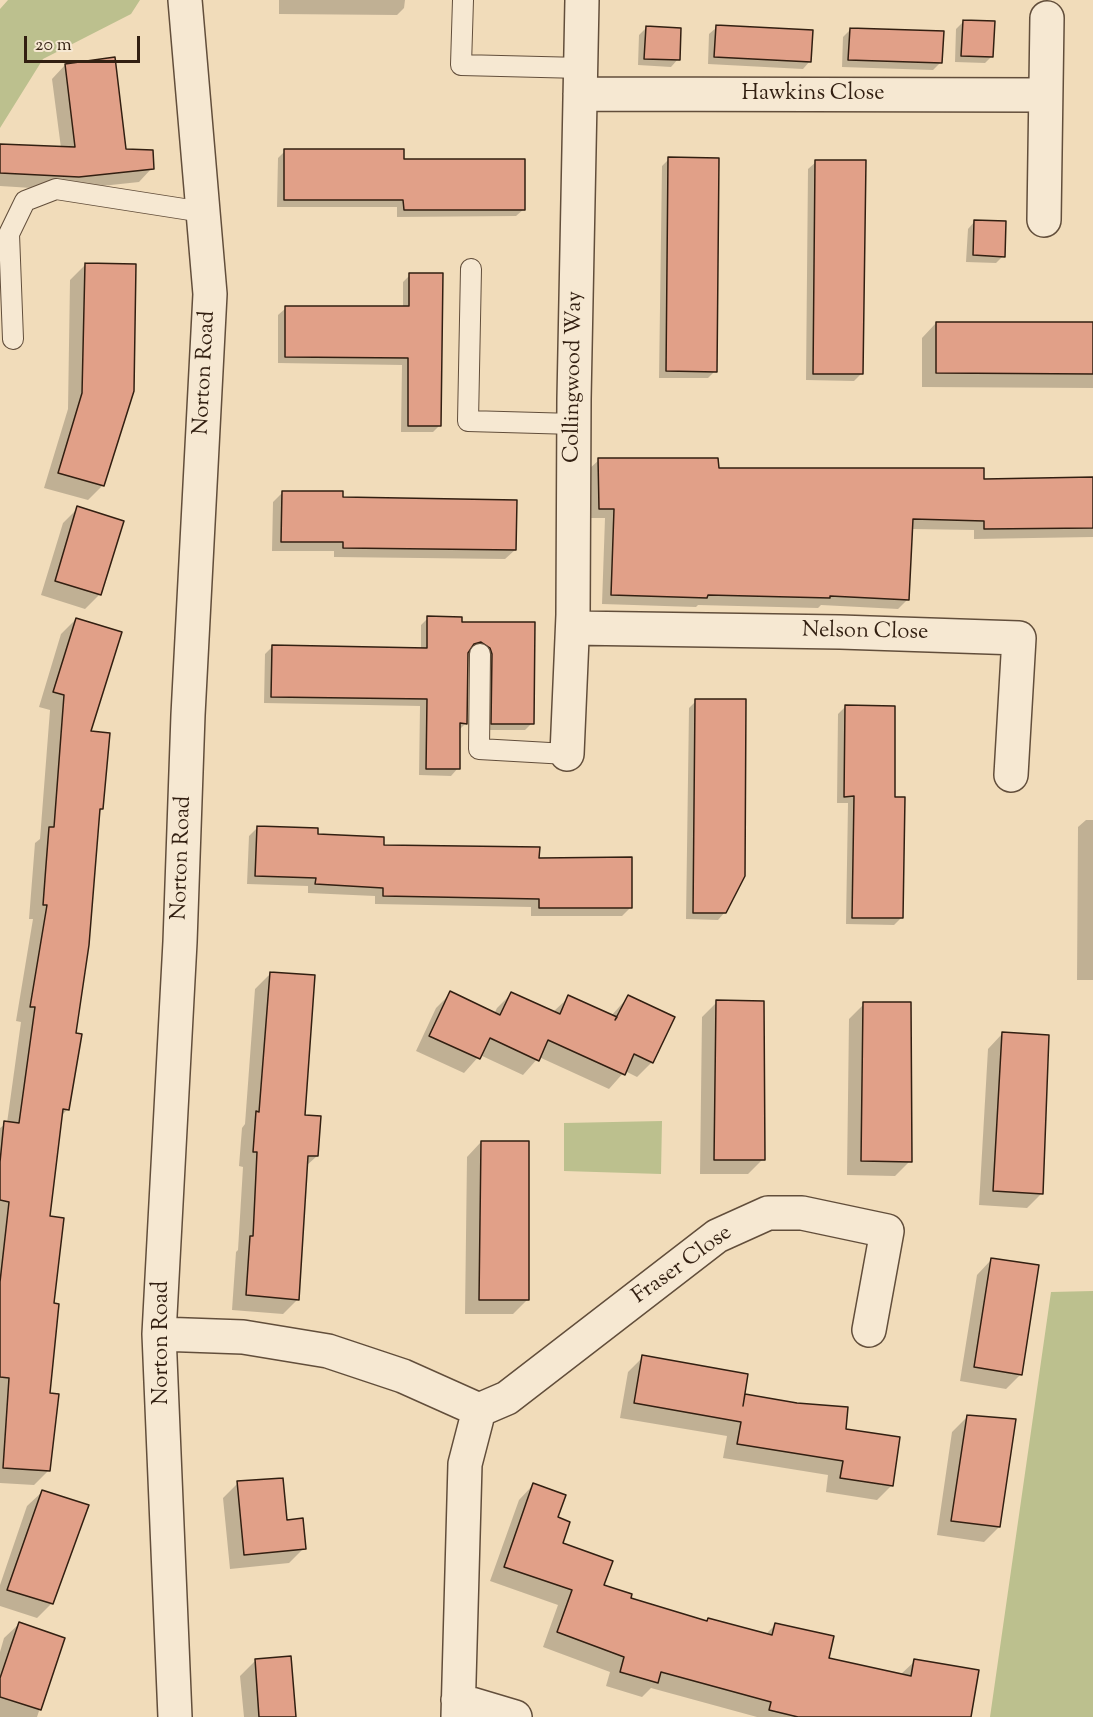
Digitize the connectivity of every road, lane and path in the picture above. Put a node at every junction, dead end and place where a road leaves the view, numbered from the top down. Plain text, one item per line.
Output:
1 (185, 0) edge
2 (463, 0) edge
3 (582, 0) edge
4 (1047, 18) dead end
5 (581, 81) junction
6 (1045, 95) junction
7 (203, 212) junction
8 (1044, 220) dead end
9 (471, 269) dead end
10 (13, 339) dead end
11 (574, 424) junction
12 (573, 628) junction
13 (480, 654) dead end
14 (567, 754) joint
15 (1011, 775) dead end
16 (869, 1330) dead end
17 (159, 1334) junction
18 (478, 1410) junction
19 (458, 1708) edge
20 (175, 1717) edge
21 (515, 1717) edge

1 - 7 street, Norton Road
2 - 5 lane
3 - 5 street, Collingwood Way
4 - 6 street
5 - 6 street, Hawkins Close
5 - 11 street, Collingwood Way
6 - 8 street
7 - 10 lane
7 - 17 street, Norton Road
9 - 11 lane
11 - 12 street, Collingwood Way
12 - 14 street, Collingwood Way
12 - 15 street, Nelson Close
13 - 14 lane
16 - 18 street, Fraser Close
17 - 18 street
17 - 20 street, Norton Road
18 - 19 street
19 - 21 street

